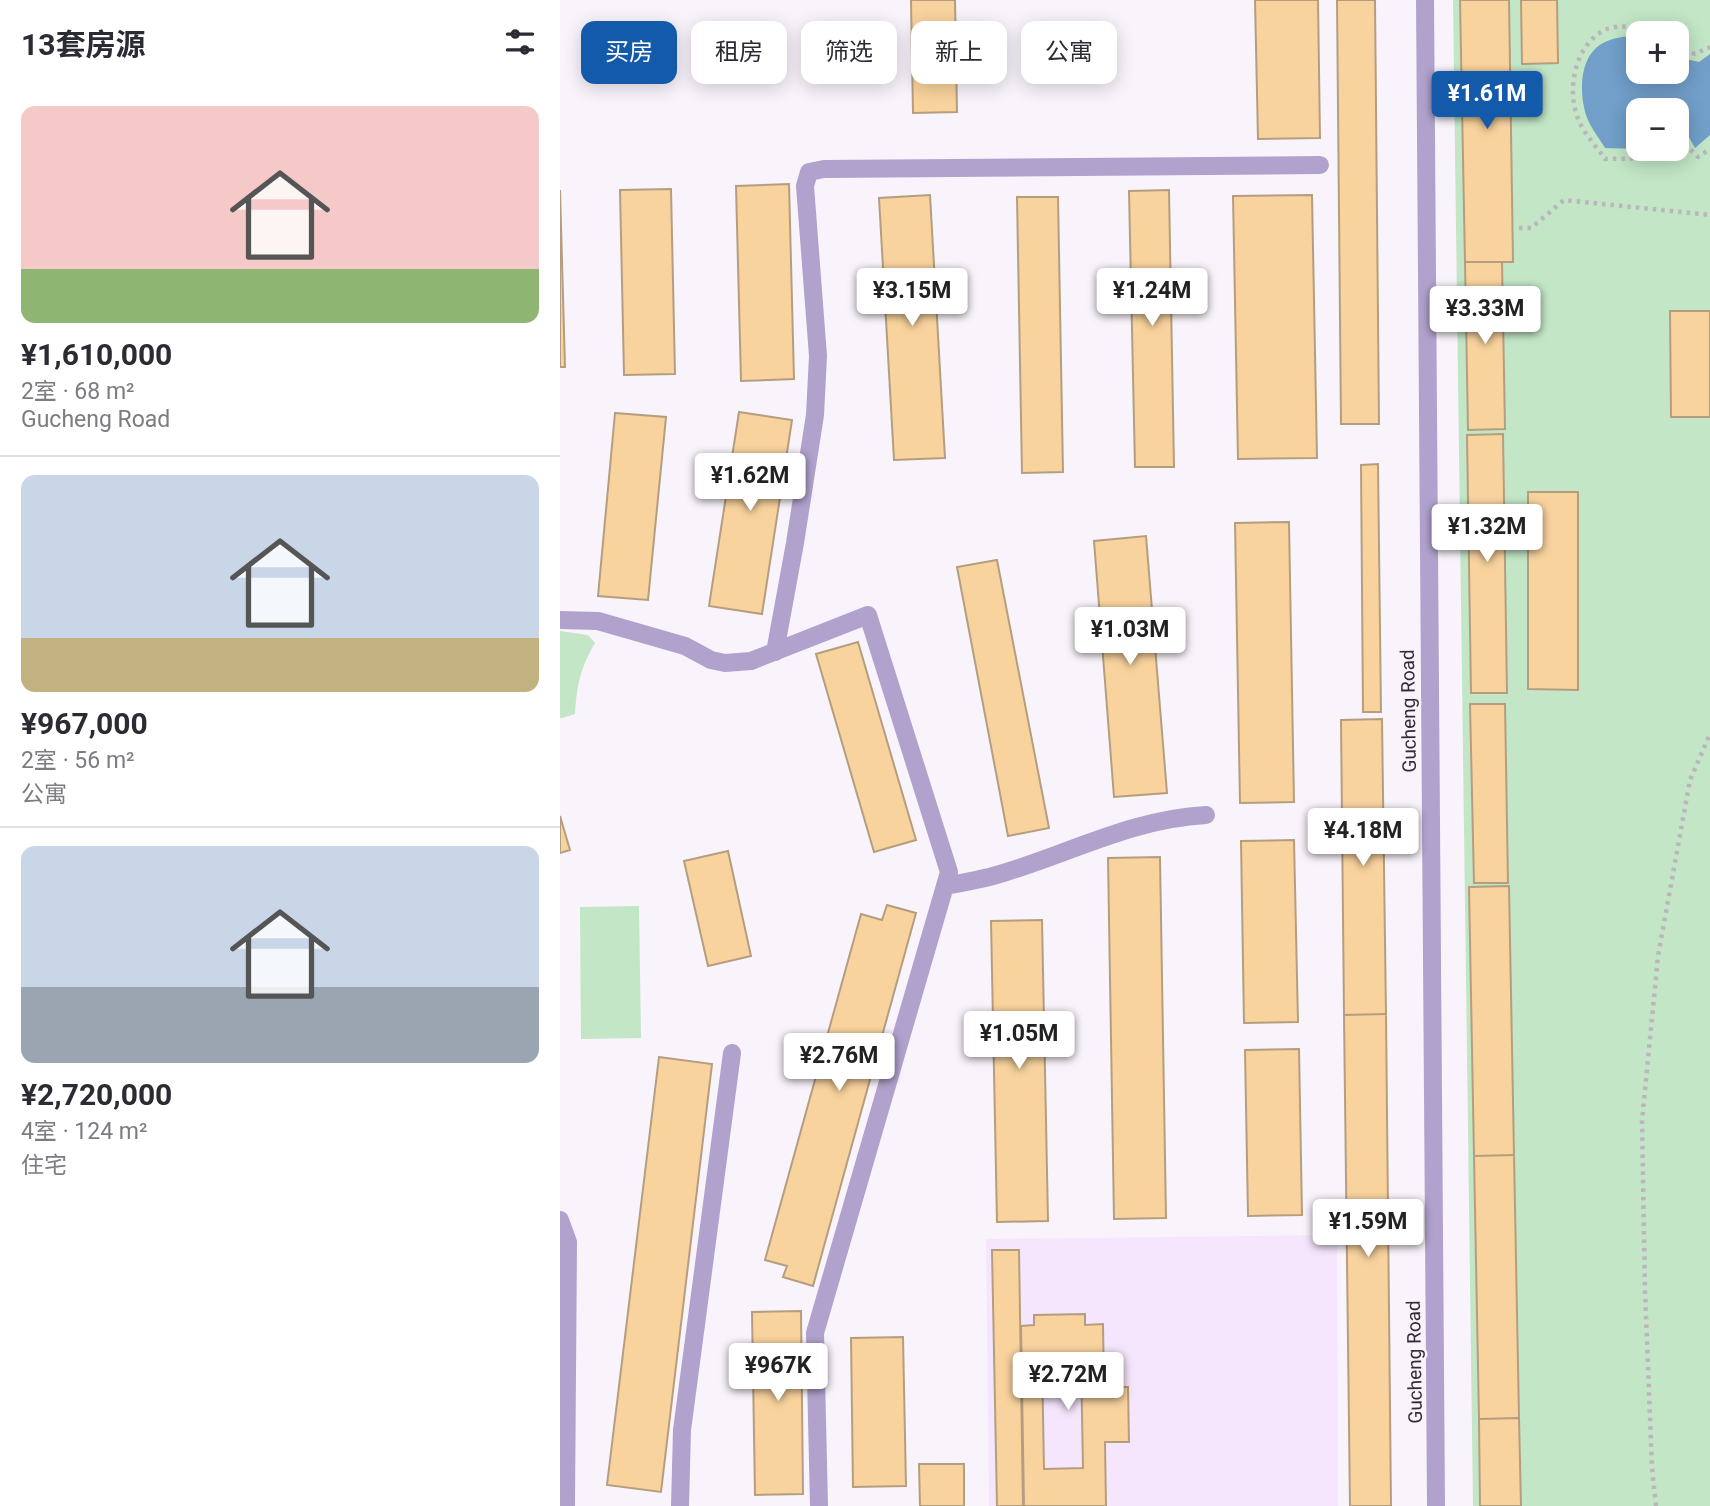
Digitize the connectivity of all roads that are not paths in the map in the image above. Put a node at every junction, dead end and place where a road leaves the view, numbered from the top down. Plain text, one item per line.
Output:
1 (1425, 0) edge
2 (1320, 165) dead end
3 (560, 620) edge
4 (775, 652) junction
5 (1206, 815) dead end
6 (945, 886) junction
7 (732, 1053) dead end
8 (560, 1220) edge
9 (566, 1506) edge
10 (680, 1506) edge
11 (819, 1506) edge
12 (1436, 1506) edge

1 - 12 street, Gucheng Road
2 - 4 street
3 - 4 street
4 - 6 street
5 - 6 street
6 - 11 street
7 - 10 street
8 - 9 street

